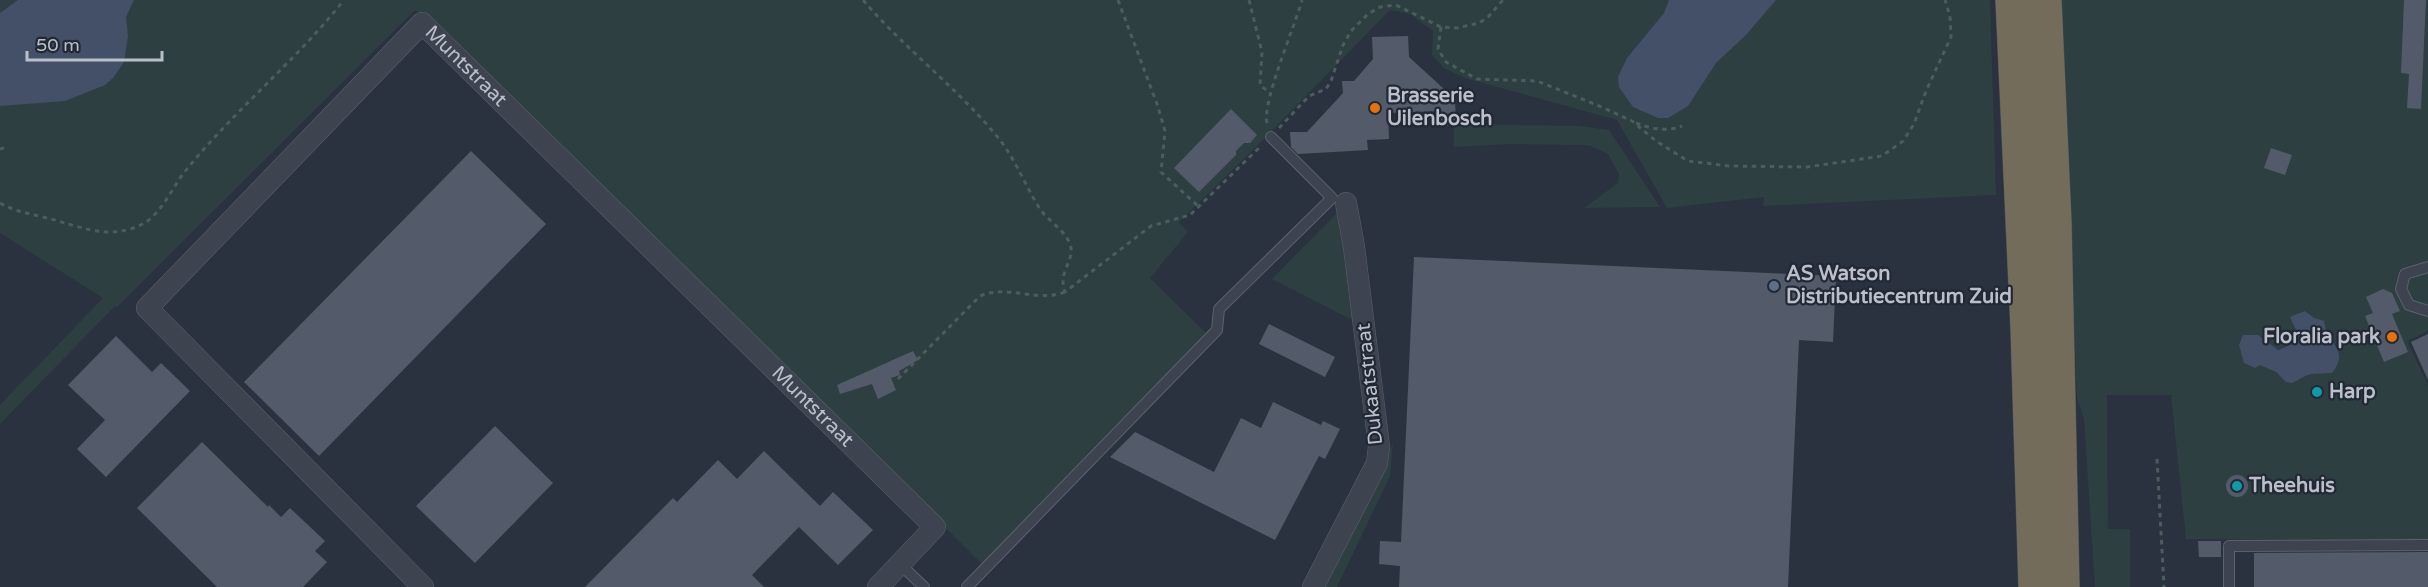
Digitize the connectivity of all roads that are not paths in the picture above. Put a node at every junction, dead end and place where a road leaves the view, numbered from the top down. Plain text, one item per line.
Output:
1 (2012, 0) edge
2 (2045, 0) edge
3 (1271, 137) road end
4 (1346, 203) dead end
5 (2428, 267) edge
6 (2428, 311) edge
7 (2428, 545) edge
8 (900, 564) junction
9 (423, 587) edge
10 (878, 587) edge
11 (924, 587) edge
12 (967, 587) edge
13 (1312, 587) edge
14 (2035, 587) edge
15 (2063, 587) edge
16 (2229, 587) edge

1 - 14 highway
2 - 15 highway
3 - 12 lane
4 - 13 street, Dukaatstraat
5 - 6 lane
7 - 16 lane
8 - 9 street, Muntstraat
8 - 10 street, Muntstraat
8 - 11 lane

